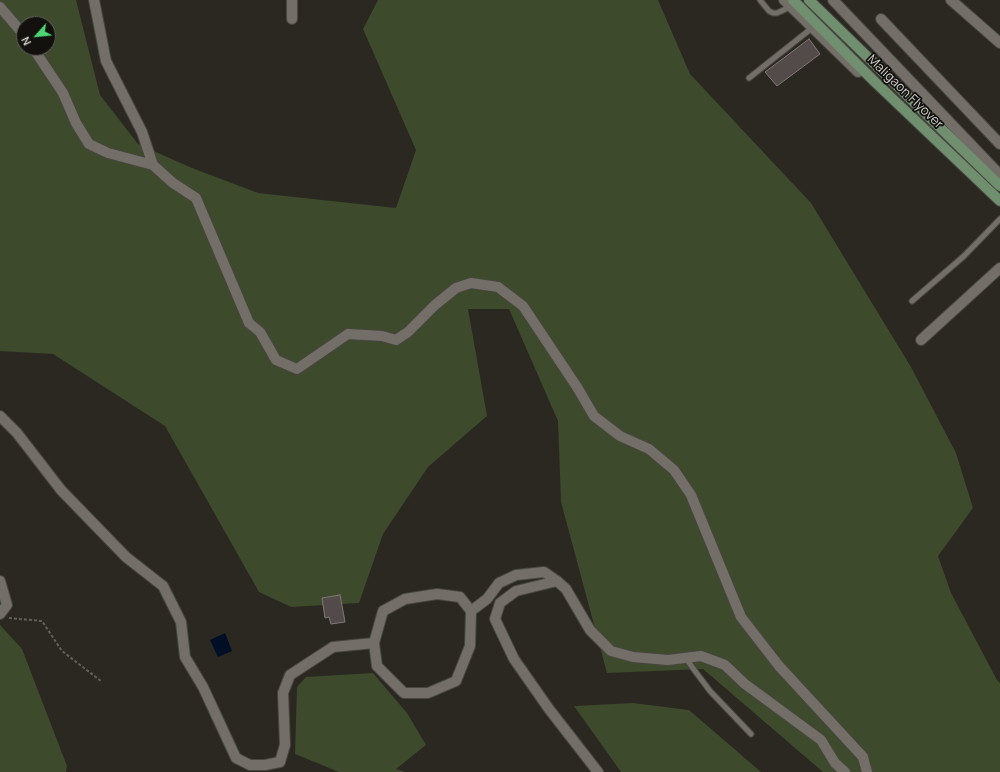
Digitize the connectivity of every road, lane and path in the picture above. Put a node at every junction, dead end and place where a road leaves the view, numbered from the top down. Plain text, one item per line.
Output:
1 (94, 0) edge
2 (292, 0) edge
3 (760, 0) edge
4 (809, 0) edge
5 (833, 0) edge
6 (951, 0) edge
7 (789, 2) edge
8 (0, 6) edge
9 (292, 19) dead end
10 (881, 19) dead end
11 (16, 25) edge
12 (812, 28) junction
13 (1000, 43) edge
14 (38, 56) edge
15 (749, 78) dead end
16 (1000, 144) edge
17 (153, 165) junction
18 (1000, 175) edge
19 (1000, 186) edge
20 (1000, 201) edge
21 (1000, 207) edge
22 (1000, 219) edge
23 (1000, 268) edge
24 (912, 301) dead end
25 (921, 340) dead end
26 (0, 416) edge
27 (0, 581) edge
28 (557, 581) junction
29 (471, 611) junction
30 (3, 616) edge
31 (374, 642) junction
32 (686, 658) junction
33 (101, 681) dead end
34 (751, 734) dead end
35 (280, 762) junction
36 (282, 772) edge
37 (598, 772) edge
38 (845, 772) edge
39 (866, 772) edge

1 - 17 street
2 - 9 street
3 - 7 lane
4 - 19 main road, Maligaon Flyover
5 - 18 street
6 - 13 street
7 - 12 street
7 - 20 main road, Maligaon Flyover
8 - 11 street
10 - 16 street
12 - 15 lane
12 - 21 street
14 - 17 street
17 - 39 street
22 - 24 lane
23 - 25 street
26 - 35 street
27 - 30 street
28 - 29 street
28 - 32 street
28 - 37 street
29 - 31 street
29 - 31 street
30 - 33 path
31 - 35 street
32 - 34 lane
32 - 38 street
35 - 36 street

